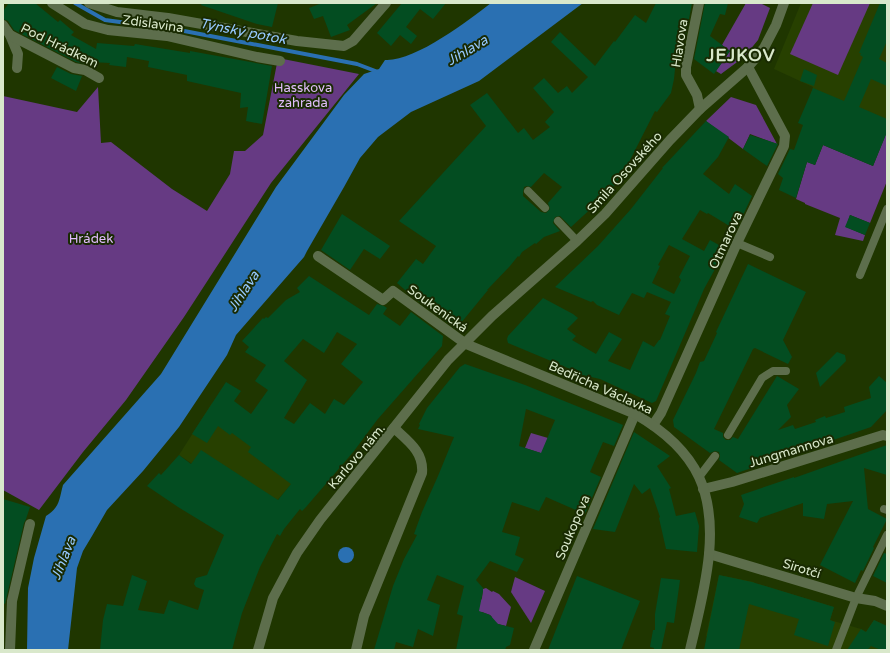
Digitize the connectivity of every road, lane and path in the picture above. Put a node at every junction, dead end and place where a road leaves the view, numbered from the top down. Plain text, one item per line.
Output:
1 (52, 3) edge
2 (89, 3) edge
3 (386, 3) edge
4 (699, 3) edge
5 (784, 3) edge
6 (3, 25) edge
7 (10, 35) junction
8 (280, 61) dead end
9 (748, 67) junction
10 (17, 68) dead end
11 (99, 78) dead end
12 (700, 109) junction
13 (528, 191) dead end
14 (545, 208) dead end
15 (887, 209) edge
16 (558, 222) dead end
17 (576, 241) junction
18 (737, 243) junction
19 (318, 256) dead end
20 (770, 257) dead end
21 (860, 275) dead end
22 (466, 344) junction
23 (786, 371) dead end
24 (635, 414) junction
25 (653, 425) junction
26 (394, 428) junction
27 (886, 434) edge
28 (728, 435) dead end
29 (715, 456) dead end
30 (699, 477) junction
31 (703, 489) junction
32 (30, 524) dead end
33 (887, 535) edge
34 (709, 554) junction
35 (856, 598) junction
36 (887, 606) edge
37 (10, 650) edge
38 (258, 650) edge
39 (356, 650) edge
40 (534, 650) edge
41 (690, 650) edge
42 (836, 650) edge

1 - 8 street, Zdislavina
2 - 3 street, Zdislavina
4 - 12 street, Hlavova
5 - 9 street, Smila Osovského
6 - 7 street, Pod Hrádkem
7 - 10 street, Pod Hrádkem
7 - 11 street, Pod Hrádkem
9 - 12 street, Smila Osovského
9 - 18 street, Otmarova
12 - 17 street, Smila Osovského
13 - 14 lane
15 - 21 lane
16 - 17 lane
17 - 22 street, Smila Osovského
18 - 20 lane
18 - 25 street, Otmarova
19 - 22 street, Soukenická
22 - 24 street, Bedřicha Václavka
22 - 26 street, Smila Osovského
23 - 28 lane
24 - 25 street, Bedřicha Václavka
24 - 40 street, Soukopova
25 - 30 street, Bedřicha Václavka
26 - 38 street, Karlovo nám.
26 - 39 street, Karlovo nám.
27 - 31 street, Jungmannova
29 - 30 lane
30 - 31 street, Bedřicha Václavka
31 - 34 street, Bedřicha Václavka
32 - 37 street
33 - 35 lane
34 - 35 street, Sirotčí
34 - 41 street, Bedřicha Václavka
35 - 36 street, Sirotčí
35 - 42 lane

